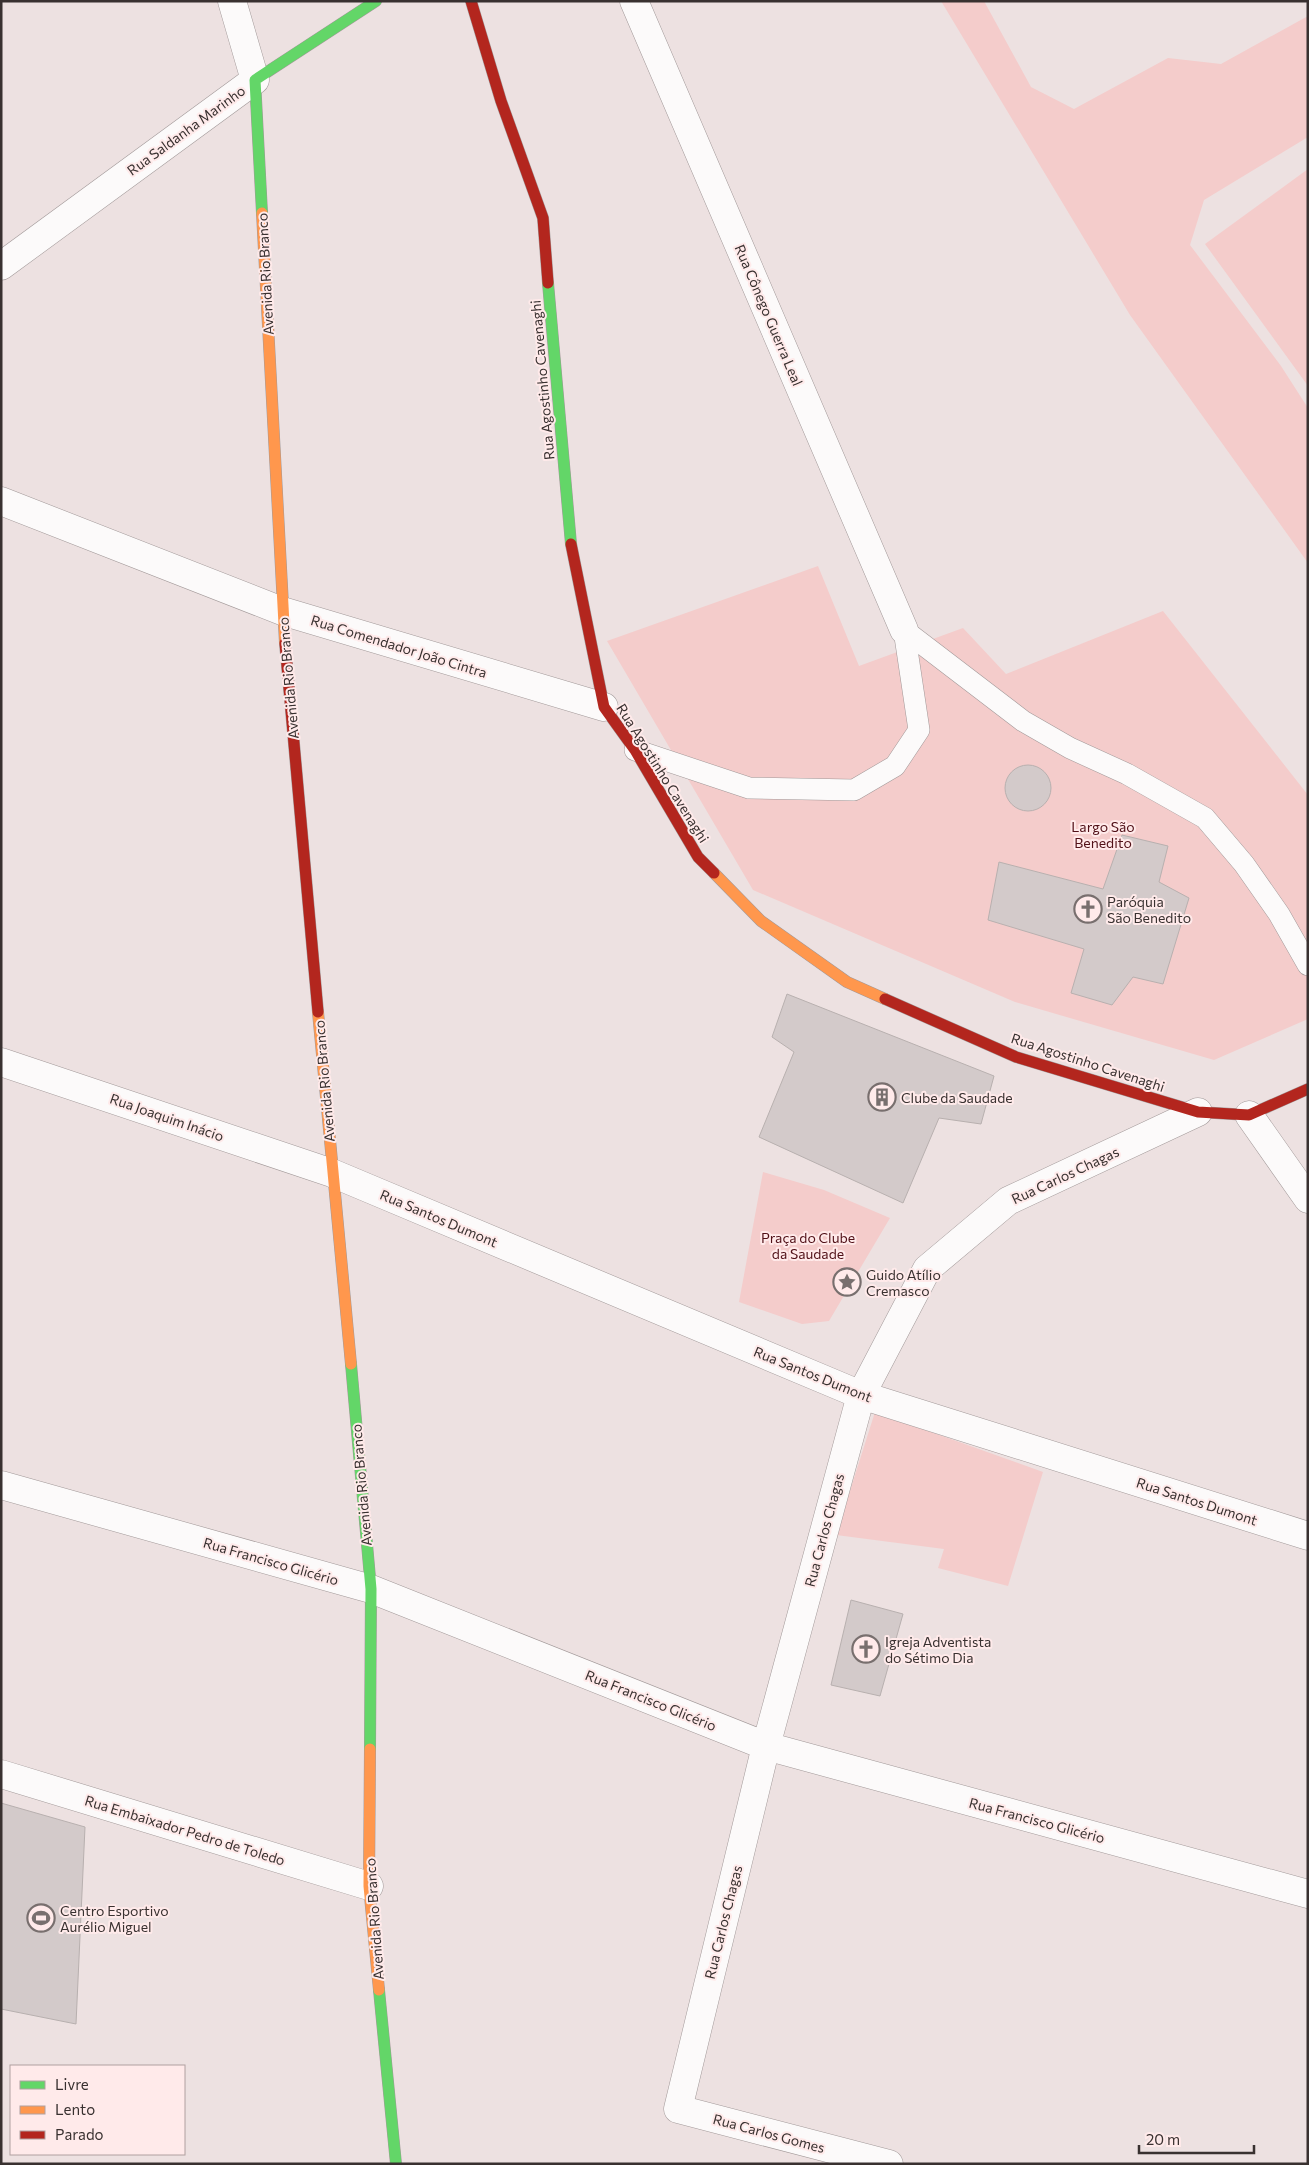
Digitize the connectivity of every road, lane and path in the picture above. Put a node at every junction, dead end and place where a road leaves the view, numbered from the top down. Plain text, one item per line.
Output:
1 (232, 1) edge
2 (376, 1) edge
3 (471, 1) edge
4 (634, 1) edge
5 (255, 80) junction
6 (1, 266) edge
7 (1, 501) edge
8 (282, 611) junction
9 (904, 630) junction
10 (604, 707) junction
11 (634, 750) junction
12 (1308, 965) edge
13 (1, 1062) edge
14 (1308, 1089) edge
15 (1198, 1112) junction
16 (1248, 1114) junction
17 (332, 1173) junction
18 (1308, 1199) edge
19 (861, 1394) junction
20 (1, 1485) edge
21 (1308, 1536) edge
22 (371, 1589) junction
23 (766, 1746) junction
24 (1, 1774) edge
25 (369, 1886) junction
26 (1308, 1894) edge
27 (678, 2109) joint
28 (396, 2164) edge
29 (889, 2164) edge

1 - 5 street, Avenida Rio Branco
2 - 5 main road, Rua Saldanha Marinho
3 - 10 main road, Rua Agostinho Cavenaghi
4 - 9 street, Rua Cônego Guerra Leal
5 - 6 street, Rua Saldanha Marinho
5 - 8 main road, Avenida Rio Branco
7 - 8 street, Rua Comendador João Cintra
8 - 10 street, Rua Comendador João Cintra
8 - 17 main road, Avenida Rio Branco
9 - 11 lane
9 - 12 lane
10 - 11 main road, Rua Agostinho Cavenaghi
11 - 15 main road, Rua Agostinho Cavenaghi
13 - 17 street, Rua Joaquim Inácio
14 - 16 main road
15 - 16 main road, Rua Agostinho Cavenaghi
15 - 19 street, Rua Carlos Chagas
16 - 18 street
17 - 19 street, Rua Santos Dumont
17 - 22 main road, Avenida Rio Branco
19 - 21 street, Rua Santos Dumont
19 - 23 street, Rua Carlos Chagas
20 - 22 street, Rua Francisco Glicério
22 - 23 street, Rua Francisco Glicério
22 - 25 main road, Avenida Rio Branco
23 - 26 street, Rua Francisco Glicério
23 - 27 street, Rua Carlos Chagas
24 - 25 street, Rua Embaixador Pedro de Toledo
25 - 28 main road, Avenida Rio Branco
27 - 29 street, Rua Carlos Gomes

